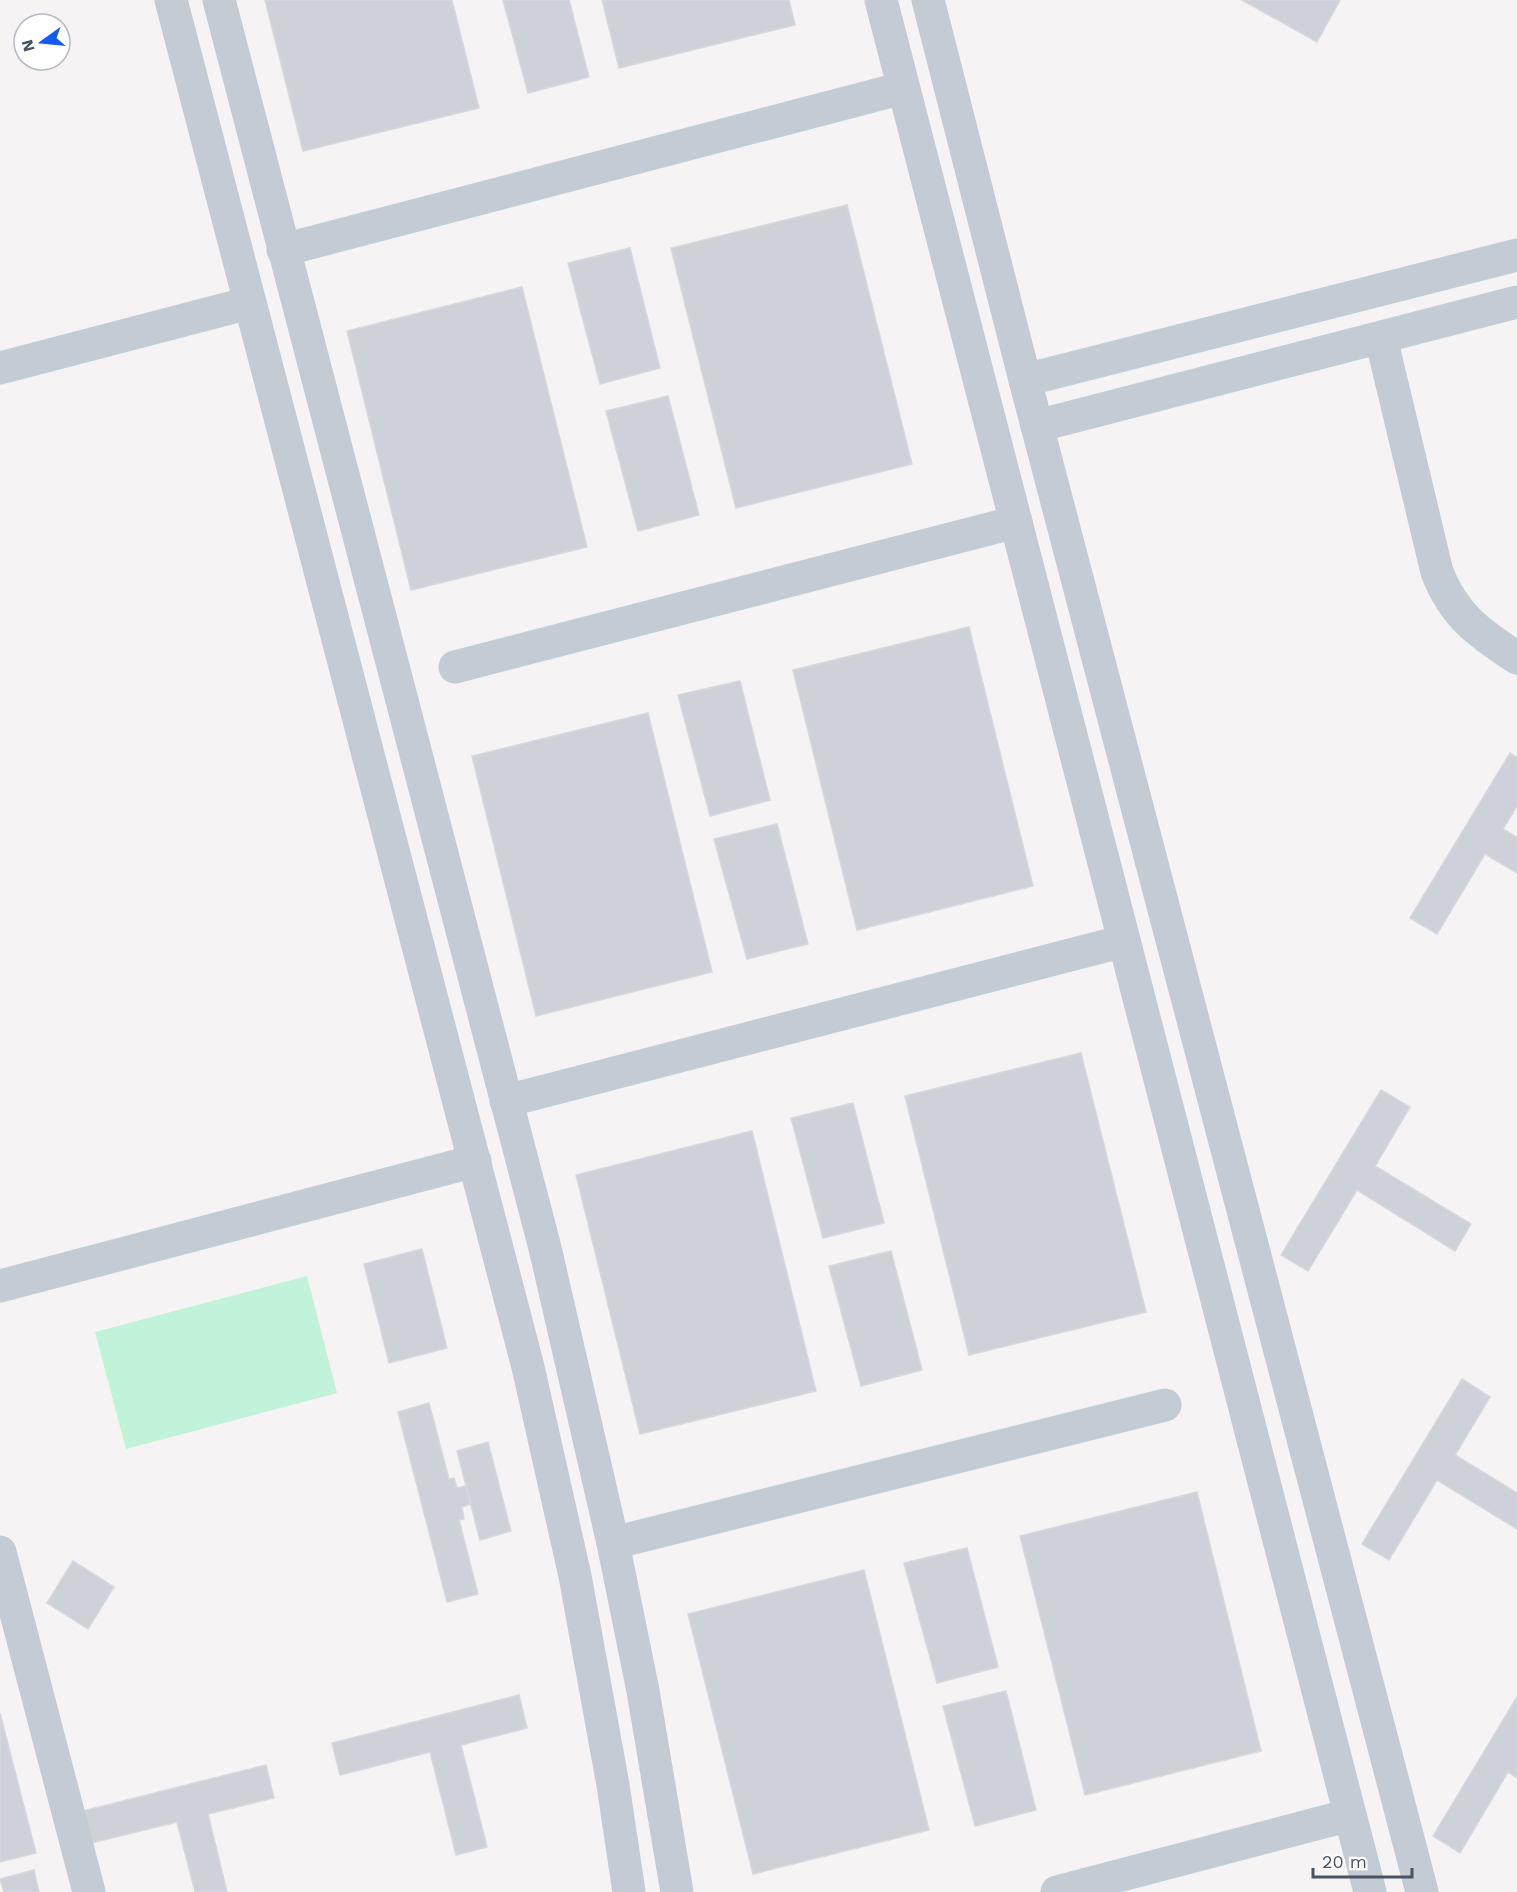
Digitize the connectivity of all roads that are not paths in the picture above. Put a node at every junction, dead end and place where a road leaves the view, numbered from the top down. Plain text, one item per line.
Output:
1 (171, 0) edge
2 (219, 0) edge
3 (881, 0) edge
4 (928, 0) edge
5 (903, 88) junction
6 (283, 250) junction
7 (1517, 255) edge
8 (1517, 302) edge
9 (249, 303) junction
10 (1381, 338) junction
11 (1118, 356) junction
12 (0, 368) edge
13 (1025, 380) junction
14 (1131, 402) junction
15 (1037, 426) junction
16 (1016, 522) junction
17 (1517, 658) edge
18 (455, 668) dead end
19 (1124, 941) junction
20 (506, 1101) junction
21 (475, 1161) junction
22 (0, 1286) edge
23 (1165, 1405) dead end
24 (613, 1543) junction
25 (0, 1552) edge
26 (1350, 1815) junction
27 (89, 1892) edge
28 (629, 1892) edge
29 (677, 1892) edge
30 (1057, 1892) edge
31 (1370, 1892) edge
32 (1422, 1892) edge

1 - 9 street
2 - 6 street
3 - 5 street
4 - 13 street
5 - 6 street
5 - 16 street
6 - 20 street
7 - 11 street
8 - 10 street
9 - 12 street
9 - 21 street
10 - 14 street
10 - 17 street
11 - 13 street
11 - 14 street
13 - 15 street
14 - 15 street
15 - 32 street
16 - 18 street
16 - 19 street
19 - 20 street
19 - 26 street
20 - 24 street
21 - 22 street
21 - 28 street
23 - 24 street
24 - 29 street
25 - 27 street
26 - 30 street
26 - 31 street

